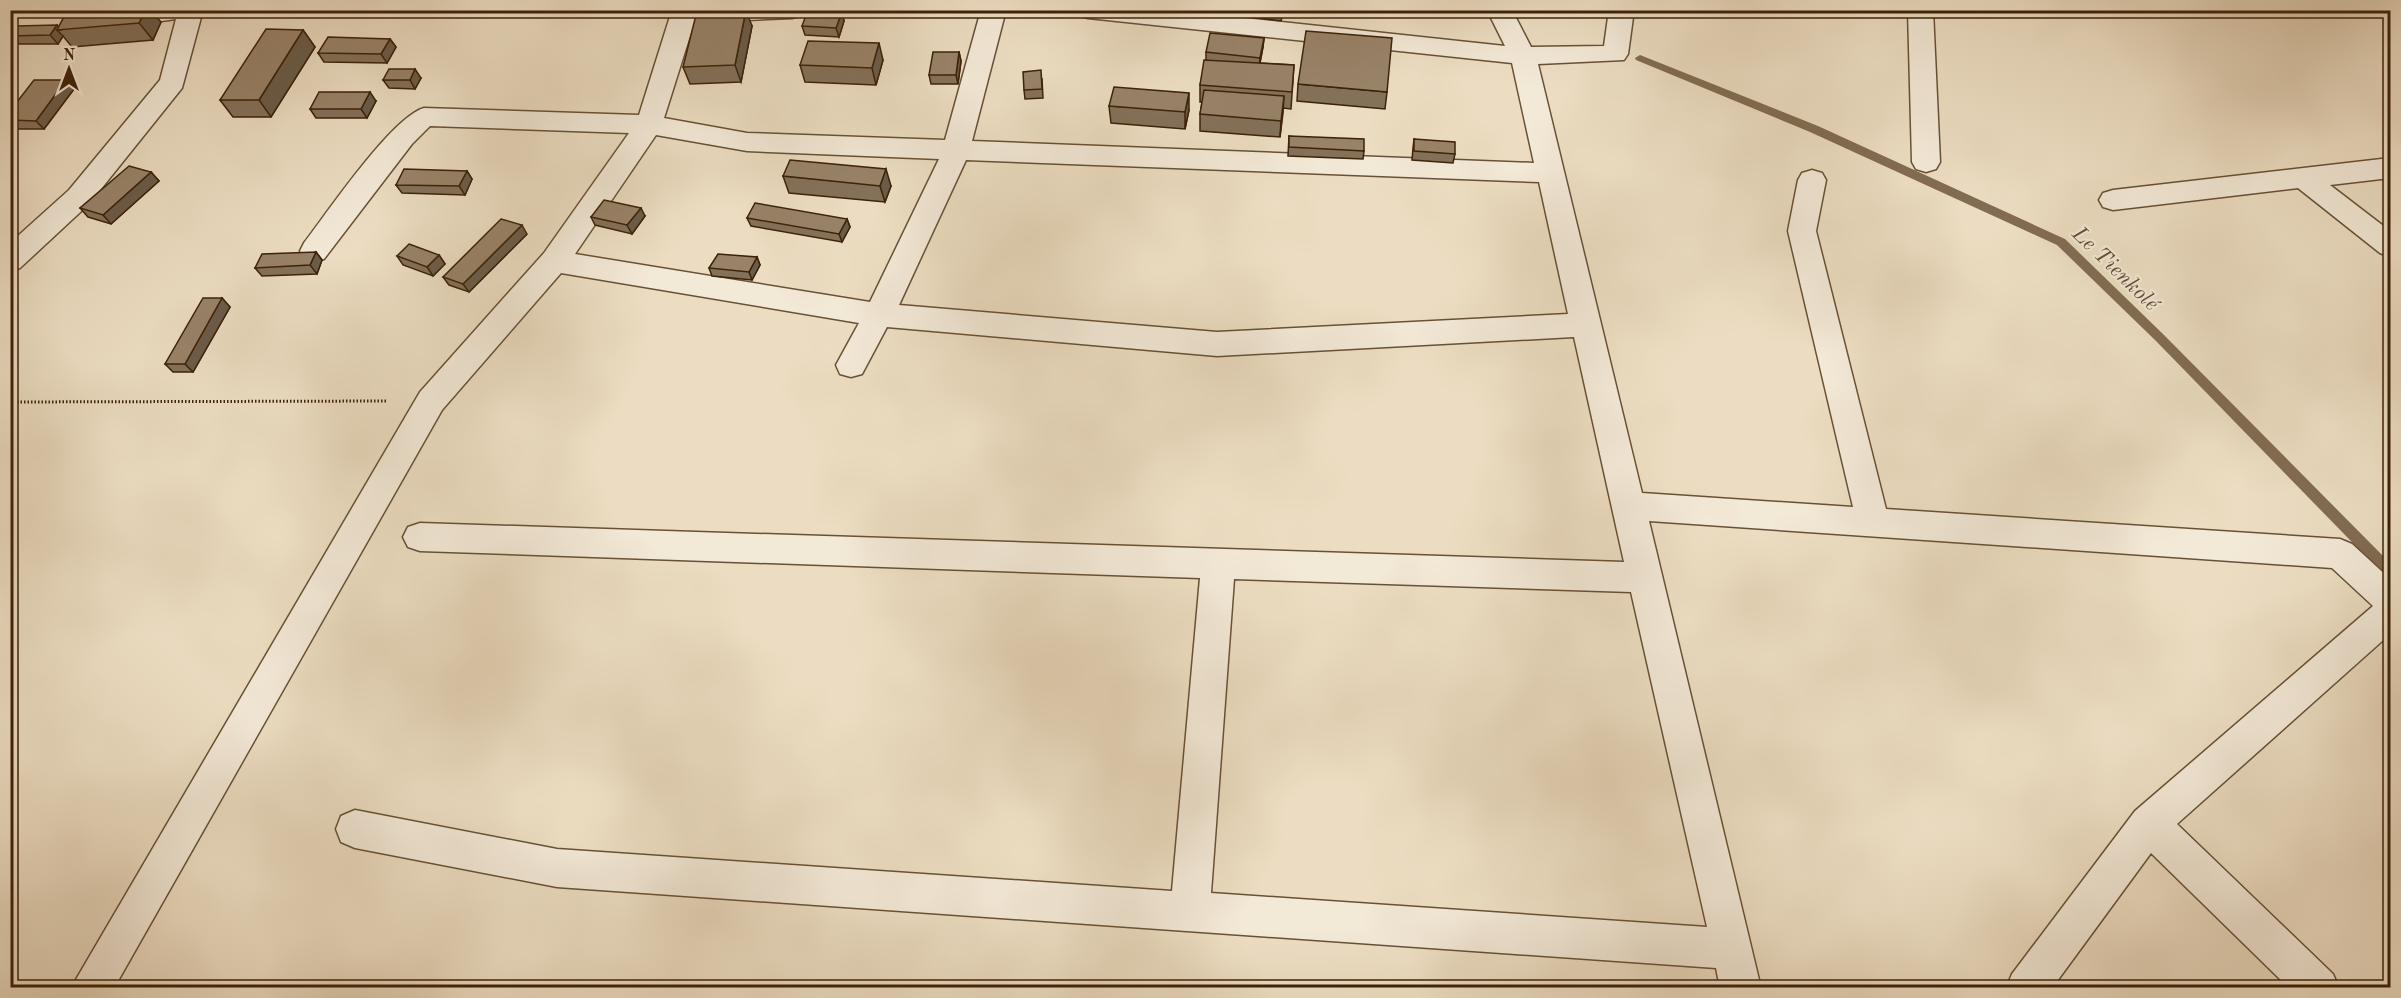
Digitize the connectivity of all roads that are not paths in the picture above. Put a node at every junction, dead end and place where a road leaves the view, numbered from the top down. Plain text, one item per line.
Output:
1 (189, 10) edge
2 (792, 10) edge
3 (994, 10) edge
4 (1088, 10) edge
5 (1499, 10) edge
6 (1622, 10) edge
7 (1920, 10) edge
8 (685, 13) edge
9 (93, 22) edge
10 (1523, 57) junction
11 (649, 125) junction
12 (956, 151) junction
13 (1926, 162) dead end
14 (2391, 168) edge
15 (1550, 173) junction
16 (2303, 178) junction
17 (1812, 180) dead end
18 (2113, 200) dead end
19 (2391, 246) edge
20 (314, 251) edge
21 (10, 260) edge
22 (554, 261) junction
23 (879, 315) junction
24 (1585, 325) junction
25 (851, 365) dead end
26 (1628, 506) junction
27 (1873, 523) junction
28 (420, 537) dead end
29 (1218, 564) junction
30 (1645, 578) junction
31 (2391, 600) edge
32 (2391, 613) edge
33 (2149, 824) junction
34 (355, 829) dead end
35 (1190, 913) junction
36 (1732, 949) junction
37 (91, 987) edge
38 (1741, 987) edge
39 (2026, 987) edge
40 (2319, 987) edge

1 - 9 street
1 - 21 street
2 - 8 street
3 - 12 street
4 - 10 street
5 - 10 street
6 - 10 street
7 - 13 street
8 - 11 street
10 - 15 street
11 - 12 street
11 - 20 street
11 - 22 street
12 - 15 street
12 - 23 street
14 - 16 street
15 - 24 street
16 - 18 street
16 - 19 street
17 - 27 street
22 - 23 street
22 - 37 street
23 - 24 street
23 - 25 street
24 - 26 street
26 - 27 street
26 - 30 street
27 - 31 street
28 - 29 street
29 - 30 street
29 - 35 street
30 - 36 street
32 - 33 street
33 - 39 street
33 - 40 street
34 - 35 street
35 - 36 street
36 - 38 street

